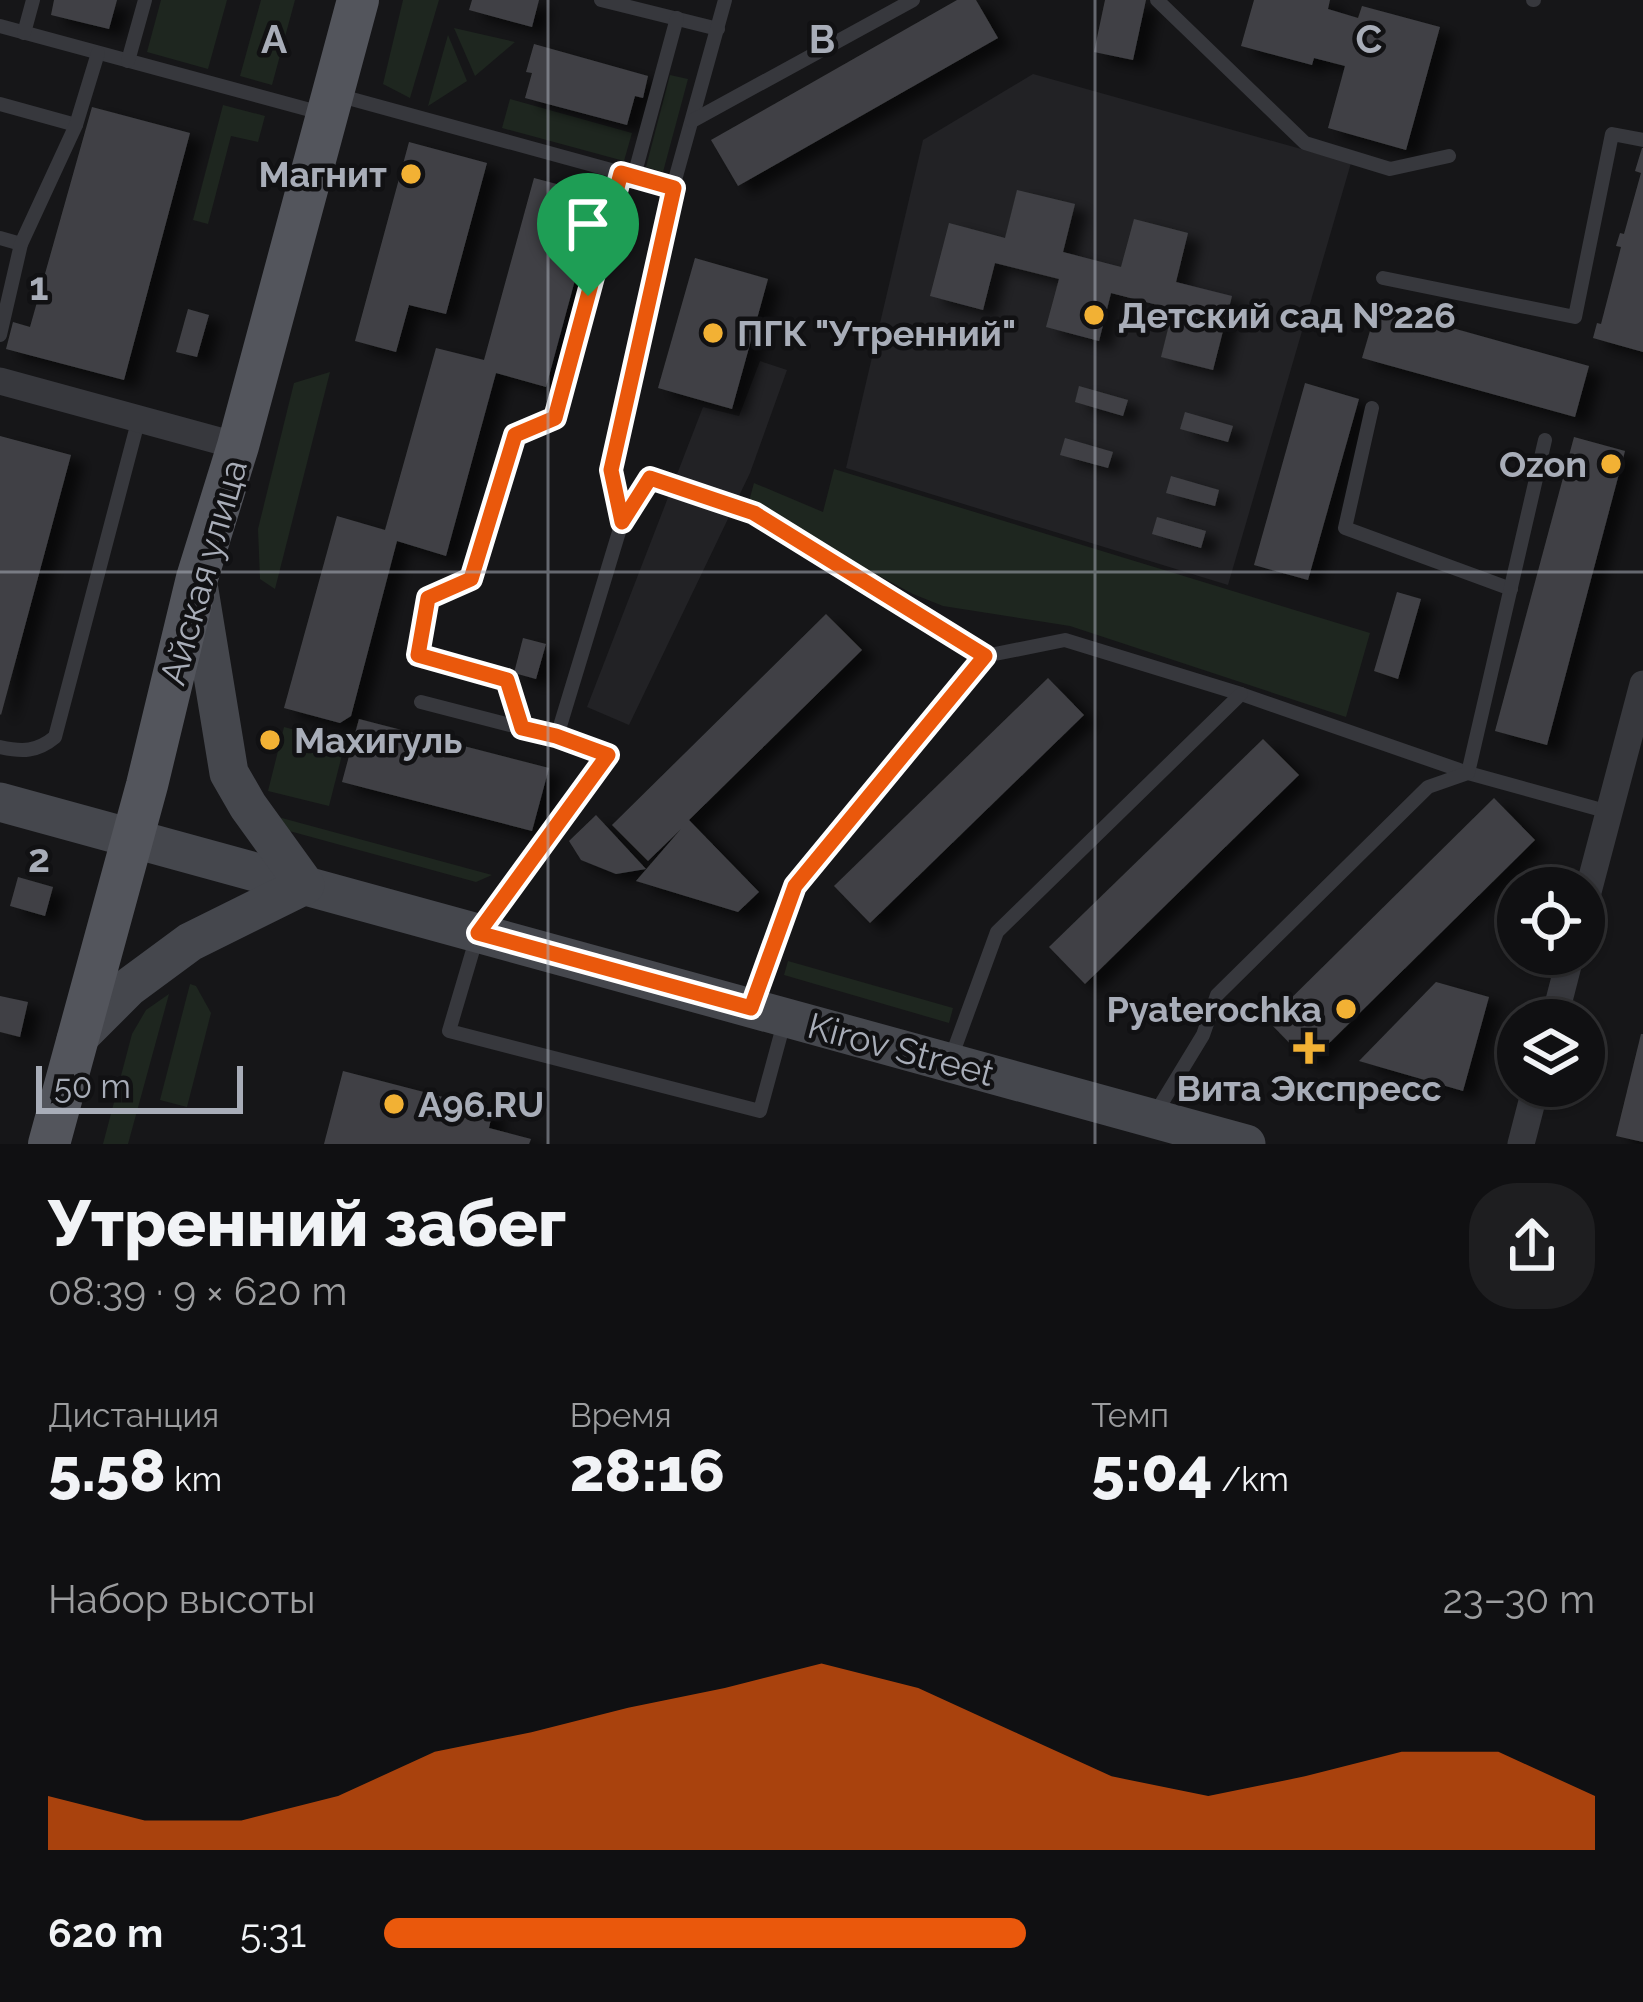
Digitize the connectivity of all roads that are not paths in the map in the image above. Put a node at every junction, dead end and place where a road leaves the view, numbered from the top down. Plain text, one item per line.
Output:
1 (33, 0) edge
2 (145, 0) edge
3 (358, 0) edge
4 (602, 0) edge
5 (725, 0) edge
6 (913, 0) edge
7 (1157, 0) edge
8 (677, 18) junction
9 (0, 26) edge
10 (718, 28) junction
11 (24, 33) junction
12 (98, 53) junction
13 (128, 61) junction
14 (0, 104) edge
15 (331, 105) junction
16 (692, 121) junction
17 (76, 125) junction
18 (1643, 140) edge
19 (1449, 156) dead end
20 (627, 175) junction
21 (674, 188) junction
22 (0, 238) edge
23 (21, 244) junction
24 (1384, 278) dead end
25 (0, 335) edge
26 (0, 380) edge
27 (1372, 408) dead end
28 (139, 418) junction
29 (1545, 440) dead end
30 (238, 446) junction
31 (622, 522) junction
32 (197, 578) junction
33 (1510, 589) junction
34 (985, 656) junction
35 (1643, 684) edge
36 (1241, 694) junction
37 (421, 701) dead end
38 (522, 728) junction
39 (1637, 732) edge
40 (556, 736) junction
41 (0, 747) edge
42 (1468, 773) junction
43 (0, 802) edge
44 (1609, 812) junction
45 (132, 838) junction
46 (1595, 867) edge
47 (305, 885) junction
48 (478, 933) junction
49 (768, 1012) junction
50 (76, 1040) junction
51 (950, 1062) junction
52 (1531, 1107) edge
53 (1149, 1131) edge
54 (49, 1144) edge
55 (1246, 1144) edge
56 (1521, 1144) edge

1 - 11 lane
2 - 13 lane
3 - 15 main road, Айская улица
4 - 8 lane
5 - 10 lane
6 - 16 lane
7 - 19 lane
8 - 10 lane
8 - 20 lane
9 - 11 lane
10 - 16 lane
11 - 12 lane
12 - 13 lane
12 - 17 lane
13 - 15 lane
14 - 17 lane
15 - 20 lane
15 - 30 main road, Айская улица
16 - 21 lane
17 - 23 lane
18 - 24 lane
20 - 21 lane
20 - 38 lane
21 - 31 lane
22 - 23 lane
23 - 25 lane
26 - 28 street
27 - 33 lane
28 - 30 street
28 - 41 lane
29 - 33 lane
30 - 32 main road, Айская улица
31 - 34 lane
31 - 40 lane
32 - 45 main road, Айская улица
32 - 47 main road
33 - 42 lane
34 - 36 lane
34 - 49 lane
35 - 39 street
36 - 42 lane
36 - 51 lane
37 - 38 lane
38 - 40 lane
39 - 44 street
40 - 48 lane
42 - 44 lane
42 - 53 lane
43 - 45 main road, Kirov Street
44 - 46 street
45 - 47 main road, Kirov Street
45 - 50 main road, Айская улица
47 - 48 main road, Kirov Street
47 - 50 main road
48 - 49 main road, Kirov Street
48 - 49 lane
49 - 51 main road, Kirov Street
50 - 54 main road, Айская улица
51 - 53 main road, Kirov Street
52 - 56 street
53 - 55 main road, Kirov Street

